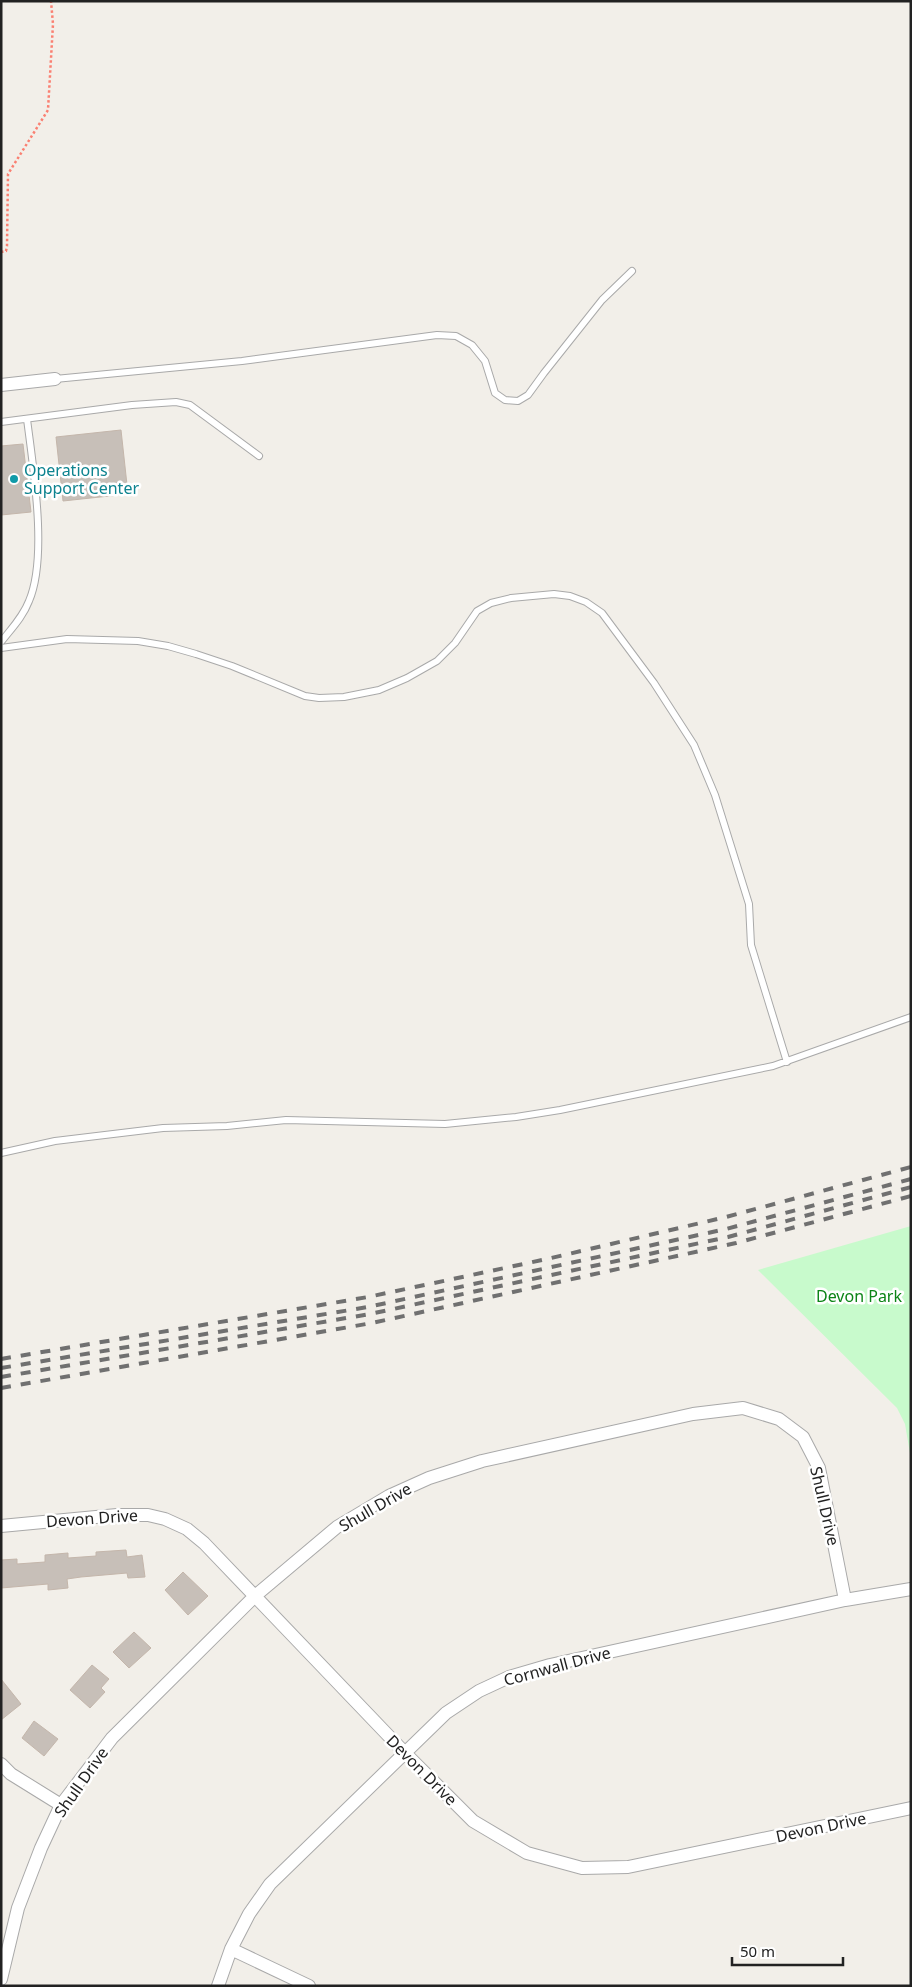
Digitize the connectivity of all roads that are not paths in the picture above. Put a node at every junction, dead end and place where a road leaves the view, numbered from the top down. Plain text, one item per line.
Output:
1 (632, 271) dead end
2 (55, 379) joint
3 (1, 385) edge
4 (28, 419) junction
5 (1, 422) edge
6 (259, 456) dead end
7 (1, 642) edge
8 (1, 648) edge
9 (911, 1017) edge
10 (787, 1062) junction
11 (1, 1153) edge
12 (1, 1526) edge
13 (911, 1589) edge
14 (255, 1596) junction
15 (845, 1600) junction
16 (405, 1753) junction
17 (1, 1764) edge
18 (61, 1805) junction
19 (911, 1808) edge
20 (231, 1950) junction
21 (1, 1980) edge
22 (218, 1986) edge
23 (309, 1986) edge

1 - 2 lane
2 - 3 street
4 - 5 lane
4 - 6 lane
4 - 7 lane
8 - 10 lane
9 - 10 lane
10 - 11 lane
12 - 14 street, Devon Drive
13 - 15 street, Cornwall Drive
14 - 15 street, Shull Drive
14 - 16 street, Devon Drive
14 - 18 street, Shull Drive
15 - 16 street, Cornwall Drive
16 - 19 street, Devon Drive
16 - 20 street, Cornwall Drive
17 - 18 street
18 - 21 street, Shull Drive
20 - 22 street, Cornwall Drive
20 - 23 street

